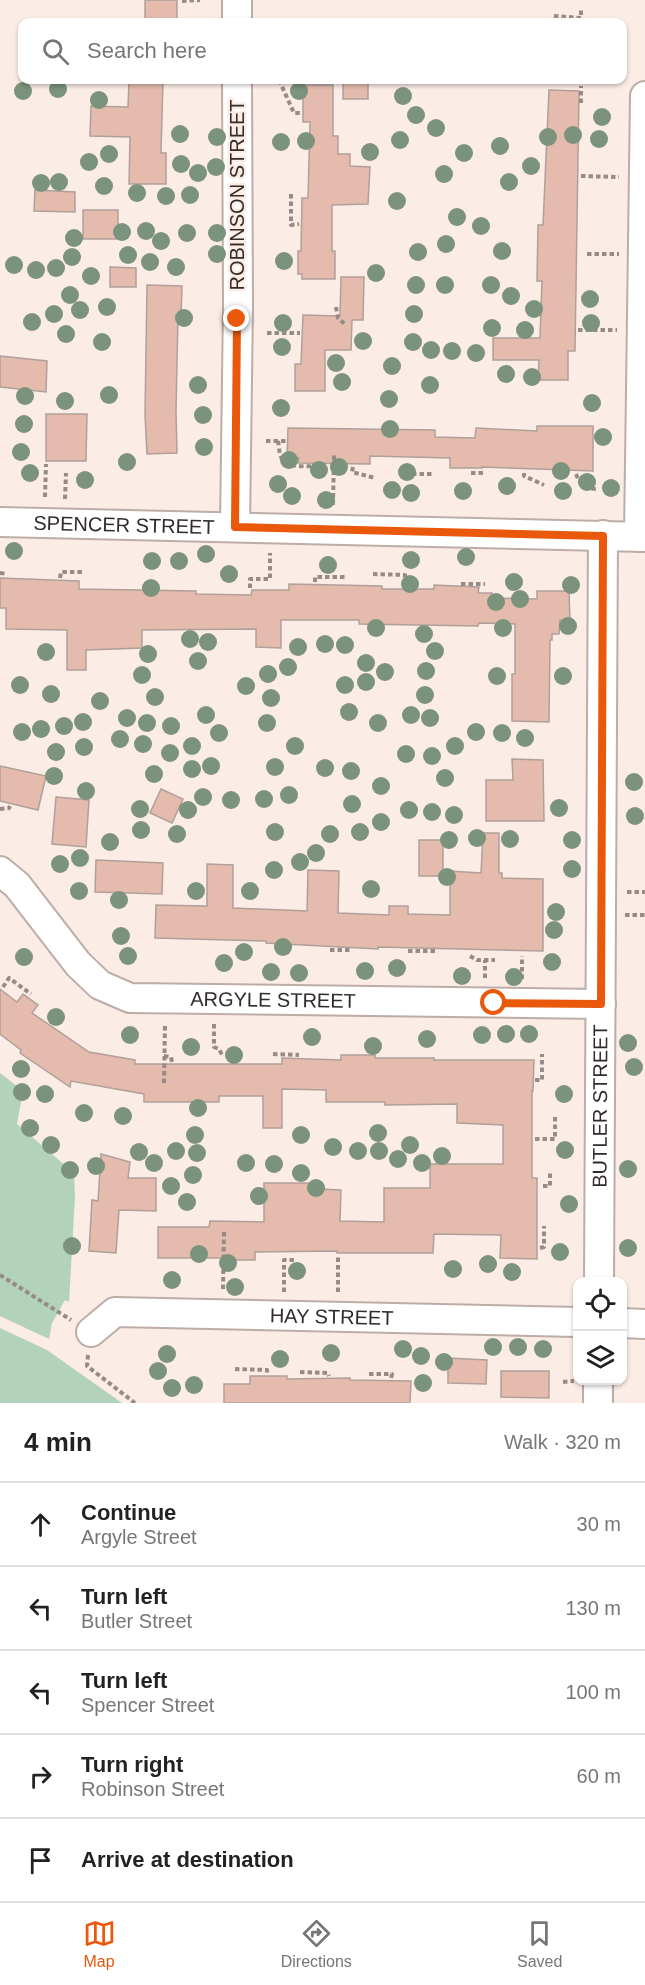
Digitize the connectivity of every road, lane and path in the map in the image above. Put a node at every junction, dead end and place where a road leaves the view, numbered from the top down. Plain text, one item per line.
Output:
1 (200, 0) edge
2 (237, 0) edge
3 (182, 2) dead end
4 (581, 9) dead end
5 (554, 16) dead end
6 (237, 18) edge
7 (237, 84) edge
8 (281, 84) edge
9 (581, 86) dead end
10 (645, 96) edge
11 (580, 103) dead end
12 (300, 113) dead end
13 (581, 176) dead end
14 (644, 178) edge
15 (291, 194) dead end
16 (299, 224) dead end
17 (336, 307) dead end
18 (346, 325) dead end
19 (578, 330) dead end
20 (642, 330) junction
21 (267, 333) dead end
22 (300, 333) dead end
23 (266, 441) dead end
24 (278, 441) junction
25 (286, 441) dead end
26 (334, 455) dead end
27 (46, 464) dead end
28 (319, 466) dead end
29 (353, 467) dead end
30 (66, 473) dead end
31 (471, 473) dead end
32 (486, 473) dead end
33 (524, 473) dead end
34 (412, 474) dead end
35 (434, 474) dead end
36 (576, 474) dead end
37 (375, 478) dead end
38 (544, 485) dead end
39 (598, 489) dead end
40 (45, 502) dead end
41 (65, 503) dead end
42 (333, 509) dead end
43 (0, 522) edge
44 (235, 527) junction
45 (603, 536) junction
46 (642, 537) edge
47 (270, 543) dead end
48 (84, 572) dead end
49 (0, 573) edge
50 (7, 574) dead end
51 (373, 574) dead end
52 (347, 577) dead end
53 (60, 578) dead end
54 (315, 582) dead end
55 (460, 584) dead end
56 (485, 584) dead end
57 (404, 586) dead end
58 (250, 588) dead end
59 (10, 806) dead end
60 (0, 808) edge
61 (0, 871) edge
62 (644, 892) edge
63 (618, 893) dead end
64 (618, 915) dead end
65 (645, 915) edge
66 (330, 950) dead end
67 (350, 950) dead end
68 (408, 951) dead end
69 (437, 951) dead end
70 (470, 956) dead end
71 (522, 956) dead end
72 (485, 960) junction
73 (495, 960) dead end
74 (485, 984) dead end
75 (522, 985) dead end
76 (3, 987) dead end
77 (32, 994) dead end
78 (601, 1004) junction
79 (165, 1016) dead end
80 (214, 1017) dead end
81 (273, 1054) dead end
82 (542, 1054) dead end
83 (222, 1055) dead end
84 (299, 1055) dead end
85 (164, 1056) junction
86 (172, 1062) dead end
87 (535, 1080) dead end
88 (164, 1083) dead end
89 (555, 1114) dead end
90 (535, 1139) dead end
91 (550, 1173) dead end
92 (543, 1186) dead end
93 (544, 1226) dead end
94 (224, 1233) dead end
95 (540, 1248) dead end
96 (338, 1257) dead end
97 (294, 1260) dead end
98 (0, 1275) edge
99 (599, 1277) edge
100 (223, 1314) junction
101 (284, 1315) junction
102 (338, 1316) junction
103 (573, 1322) edge
104 (627, 1323) edge
105 (645, 1324) edge
106 (91, 1332) joint
107 (87, 1366) dead end
108 (235, 1370) dead end
109 (300, 1372) dead end
110 (267, 1373) dead end
111 (369, 1374) dead end
112 (328, 1377) dead end
113 (392, 1379) dead end
114 (598, 1385) edge
115 (135, 1403) edge
116 (598, 1403) edge

1 - 3 path
2 - 6 street
4 - 5 path
7 - 44 street, ROBINSON STREET
8 - 12 path
9 - 11 path
10 - 14 street
13 - 14 path
14 - 20 street
15 - 16 path
17 - 18 path
19 - 20 path
20 - 46 street
21 - 22 path
23 - 24 path
24 - 25 path
24 - 28 path
26 - 42 path
27 - 40 path
29 - 37 path
30 - 41 path
31 - 32 path
33 - 38 path
34 - 35 path
36 - 39 path
43 - 44 street, SPENCER STREET
44 - 45 street, SPENCER STREET
45 - 46 street, SPENCER STREET
45 - 78 street, BUTLER STREET
47 - 58 path
48 - 53 path
49 - 50 path
51 - 57 path
52 - 54 path
55 - 56 path
59 - 60 path
61 - 78 street, ARGYLE STREET
62 - 63 path
64 - 65 path
66 - 67 path
68 - 69 path
70 - 72 path
71 - 75 path
72 - 73 path
72 - 74 path
76 - 77 path
78 - 99 street, BUTLER STREET
79 - 85 path
80 - 83 path
81 - 84 path
82 - 87 path
85 - 86 path
85 - 88 path
89 - 90 path
91 - 92 path
93 - 95 path
94 - 100 path
96 - 102 path
97 - 101 path
98 - 106 path
100 - 101 street, HAY STREET
100 - 106 street, HAY STREET
101 - 102 street, HAY STREET
102 - 103 street, HAY STREET
104 - 105 street
107 - 115 path
108 - 110 path
109 - 112 path
111 - 113 path
114 - 116 street

